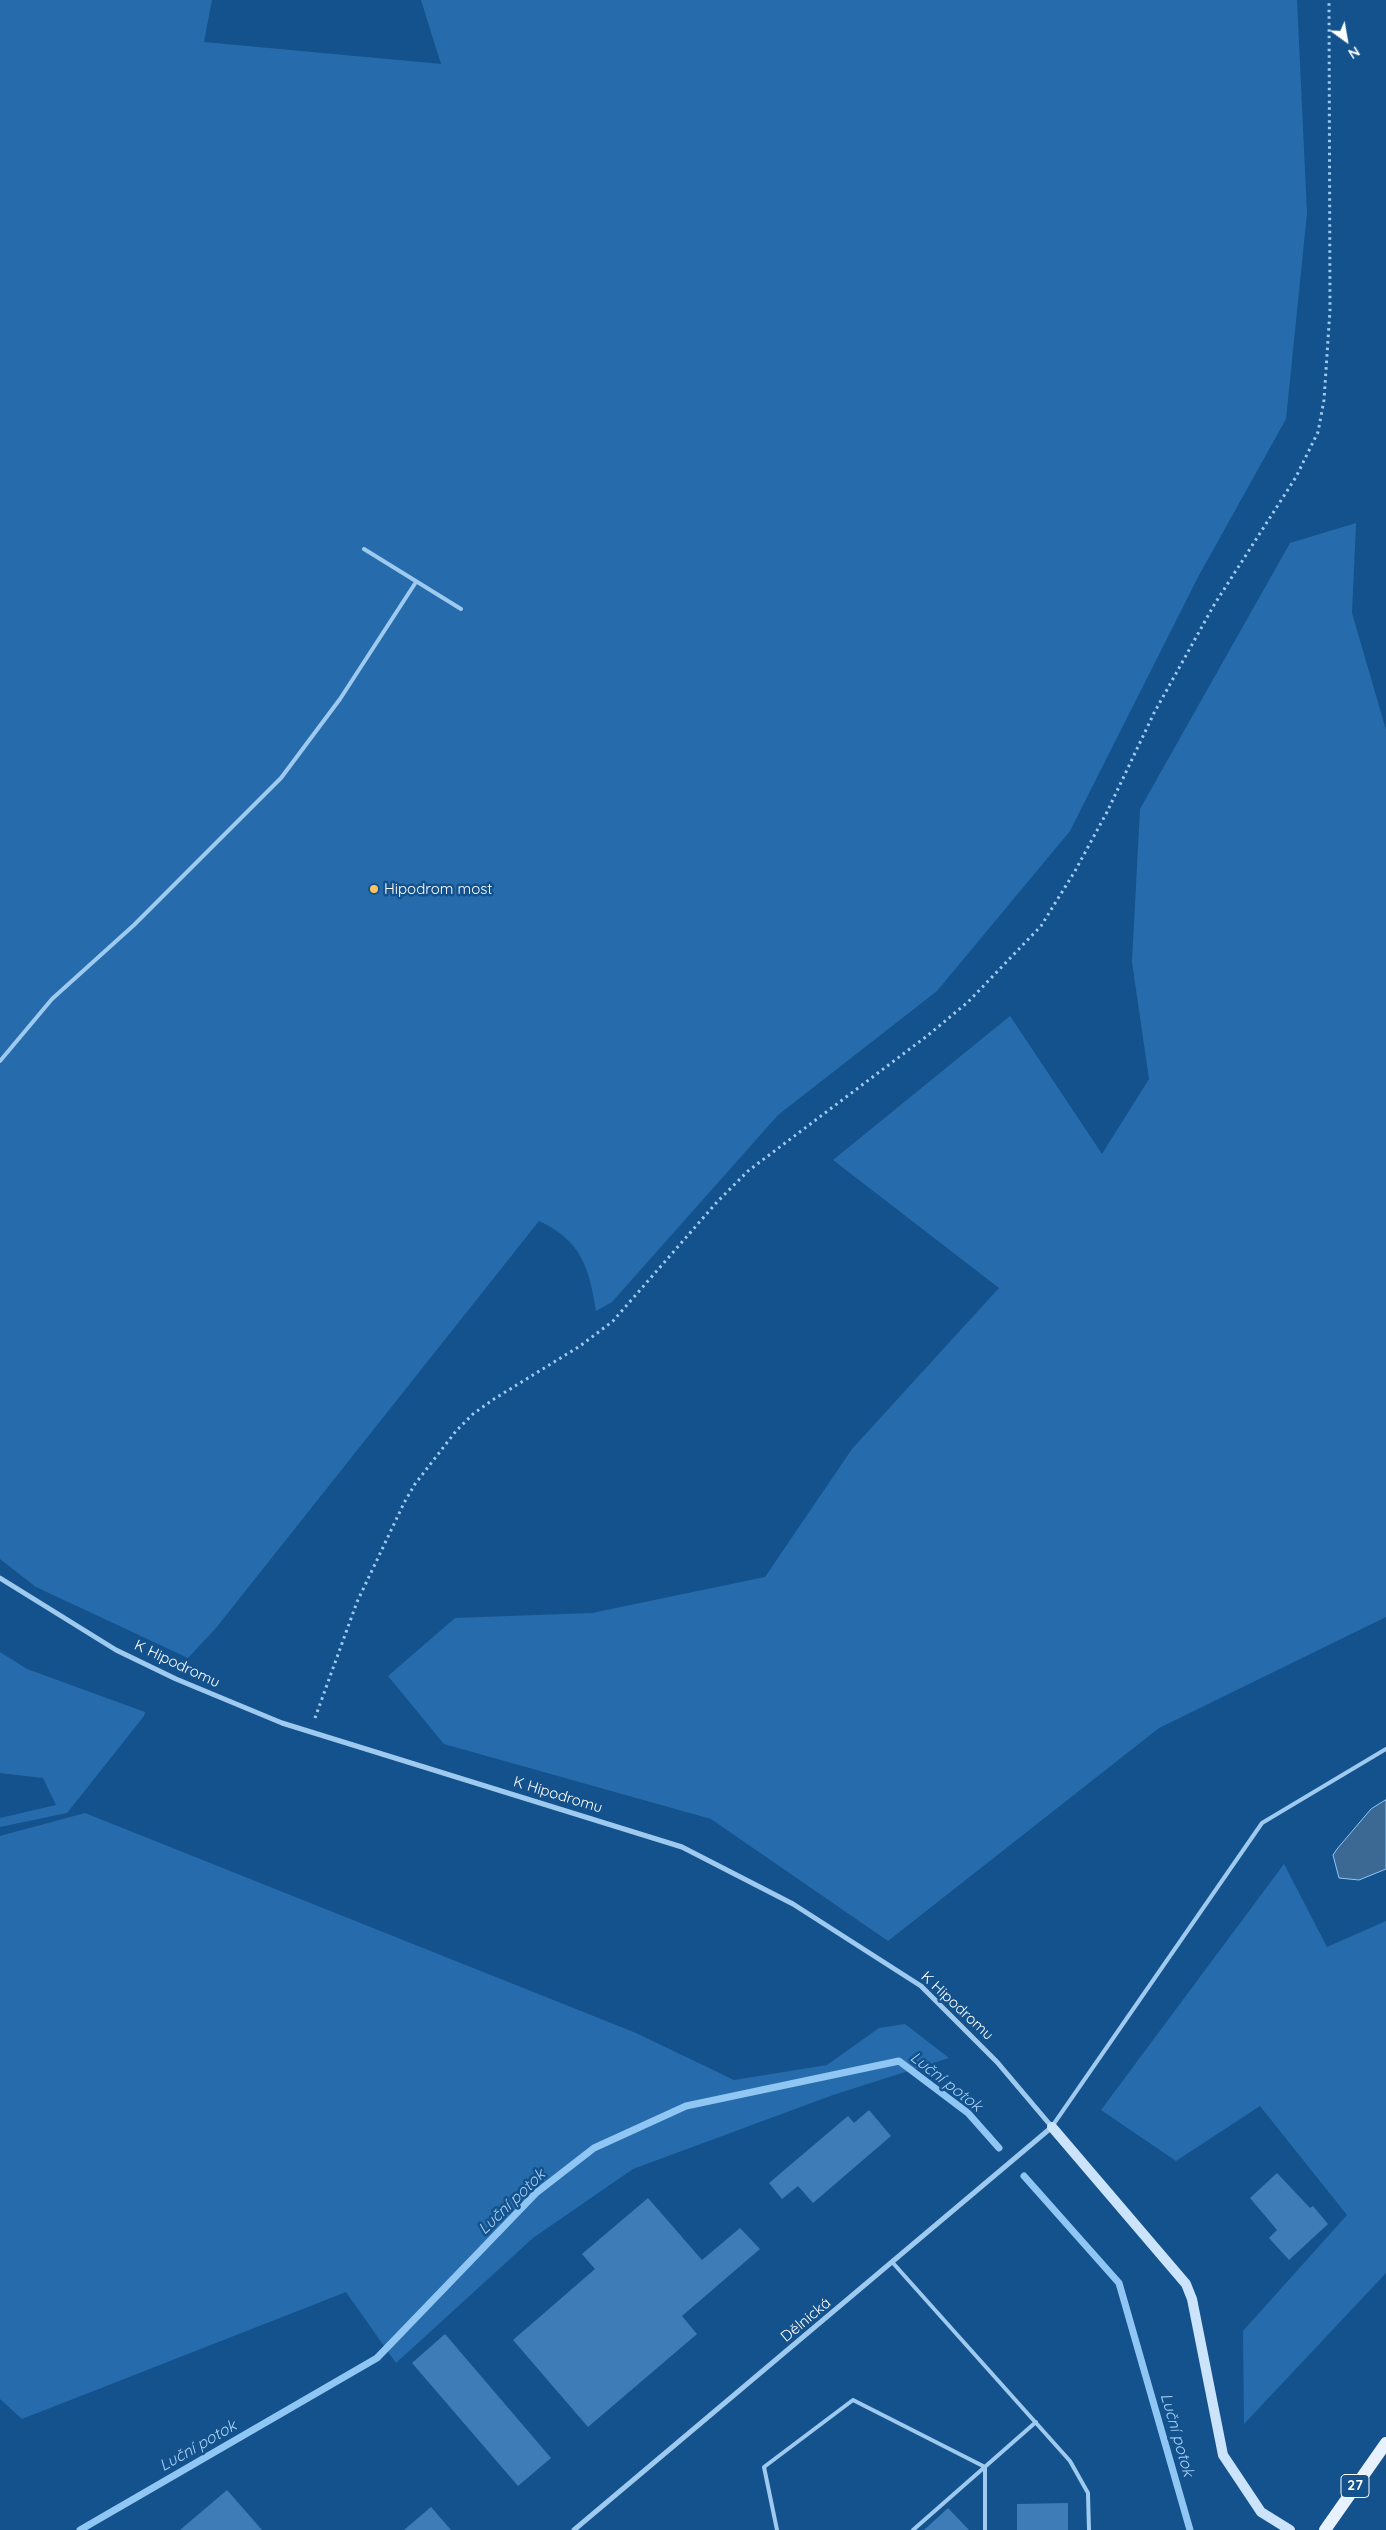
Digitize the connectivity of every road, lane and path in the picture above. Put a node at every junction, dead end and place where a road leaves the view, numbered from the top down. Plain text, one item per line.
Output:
1 (1329, 0) edge
2 (364, 549) dead end
3 (416, 582) junction
4 (460, 609) dead end
5 (0, 1061) edge
6 (0, 1578) edge
7 (310, 1732) junction
8 (1386, 1748) edge
9 (1052, 2127) junction
10 (893, 2263) junction
11 (1036, 2422) junction
12 (1386, 2443) edge
13 (985, 2467) junction
14 (574, 2530) edge
15 (777, 2530) edge
16 (913, 2530) edge
17 (985, 2530) edge
18 (1089, 2530) edge
19 (1290, 2530) edge
20 (1325, 2530) edge

1 - 7 path
2 - 3 lane
3 - 4 lane
3 - 5 lane
6 - 7 street, K Hipodromu
7 - 9 street, K Hipodromu
8 - 9 lane
9 - 10 street, Dělnická
9 - 19 street
10 - 11 lane
10 - 14 street, Dělnická
11 - 13 lane
11 - 18 lane
12 - 20 main road, 27
13 - 15 lane
13 - 16 lane
13 - 17 lane

